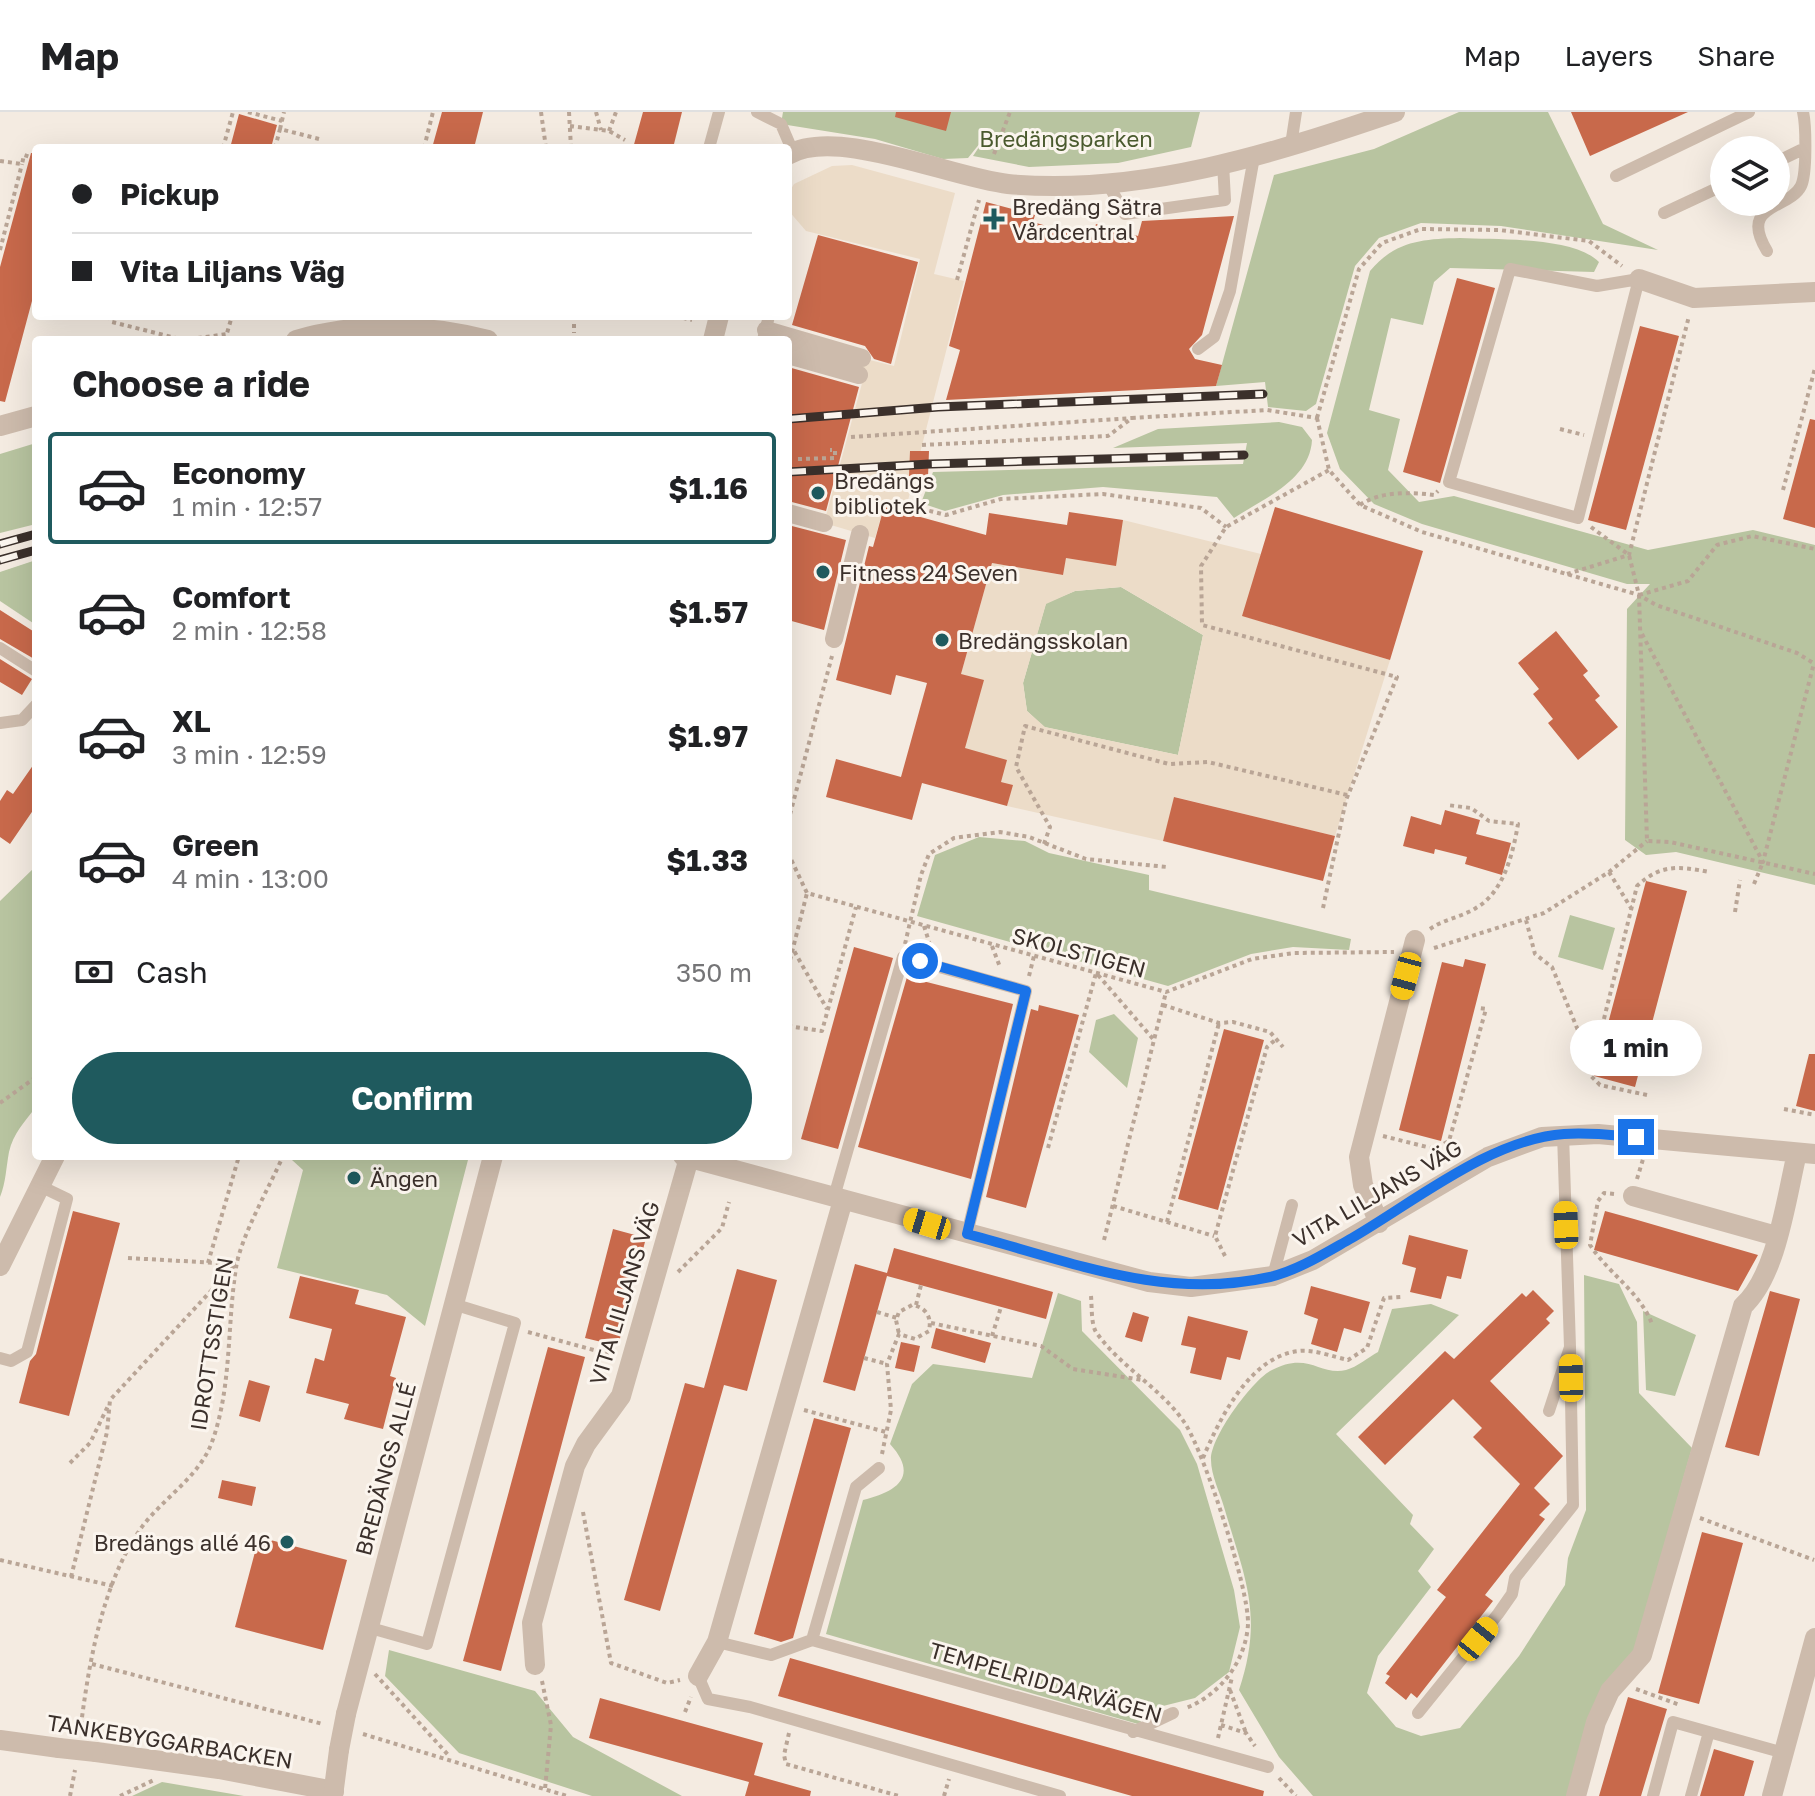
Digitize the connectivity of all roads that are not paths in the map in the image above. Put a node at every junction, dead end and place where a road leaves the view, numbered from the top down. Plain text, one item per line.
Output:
1 (719, 112) edge
2 (757, 112) edge
3 (1295, 112) edge
4 (1395, 112) edge
5 (1749, 112) edge
6 (1803, 112) edge
7 (782, 118) edge
8 (710, 144) edge
9 (789, 144) edge
10 (1291, 145) junction
11 (1803, 149) junction
12 (792, 153) edge
13 (1790, 155) edge
14 (1254, 157) junction
15 (1223, 163) junction
16 (1616, 176) dead end
17 (1108, 184) junction
18 (1710, 192) edge
19 (1225, 200) junction
20 (1664, 213) dead end
21 (1225, 215) dead end
22 (1767, 251) dead end
23 (1639, 279) junction
24 (1815, 292) edge
25 (321, 336) edge
26 (464, 336) edge
27 (792, 339) edge
28 (1198, 349) dead end
29 (792, 356) edge
30 (32, 417) edge
31 (0, 426) edge
32 (792, 514) edge
33 (824, 523) dead end
34 (860, 534) dead end
35 (834, 639) road end
36 (0, 648) edge
37 (32, 668) edge
38 (32, 709) edge
39 (0, 723) edge
40 (1414, 945) road end
41 (1563, 1134) junction
42 (1806, 1154) edge
43 (53, 1160) edge
44 (492, 1160) edge
45 (685, 1160) edge
46 (697, 1160) edge
47 (40, 1186) junction
48 (1633, 1196) road end
49 (839, 1198) junction
50 (1292, 1205) dead end
51 (1379, 1223) junction
52 (967, 1234) junction
53 (1776, 1236) junction
54 (0, 1266) edge
55 (1273, 1276) junction
56 (453, 1304) junction
57 (1570, 1347) junction
58 (0, 1358) edge
59 (1549, 1411) dead end
60 (879, 1468) road end
61 (367, 1627) junction
62 (1815, 1638) edge
63 (812, 1640) junction
64 (717, 1642) junction
65 (535, 1665) road end
66 (698, 1676) joint
67 (1173, 1713) road end
68 (1418, 1713) dead end
69 (1133, 1732) junction
70 (1709, 1732) junction
71 (0, 1740) edge
72 (1784, 1753) junction
73 (1268, 1767) dead end
74 (333, 1793) edge
75 (1060, 1796) edge
76 (1576, 1796) edge
77 (1653, 1796) edge
78 (1691, 1796) edge
79 (1772, 1796) edge

1 - 8 lane
2 - 7 lane
3 - 10 lane
4 - 10 street
5 - 16 lane
6 - 11 lane
7 - 9 lane
10 - 14 street
11 - 13 lane
11 - 22 lane
12 - 17 street
14 - 15 street
14 - 28 lane
15 - 17 street
15 - 19 lane
17 - 19 lane
18 - 20 lane
19 - 21 lane
23 - 23 lane
23 - 24 street
25 - 26 street
27 - 29 street
30 - 31 street
32 - 33 street
34 - 35 street
36 - 37 lane
38 - 39 lane
40 - 51 street
41 - 42 street, VITA LILJANS VÄG
41 - 51 street, VITA LILJANS VÄG
41 - 57 lane
42 - 53 street
43 - 47 street
44 - 56 street, BREDÄNGS ALLÉ
45 - 65 street, VITA LILJANS VÄG
46 - 49 street, VITA LILJANS VÄG
47 - 54 street
47 - 58 lane
48 - 53 street
49 - 52 street, VITA LILJANS VÄG
49 - 52 lane
49 - 64 street
50 - 55 lane
51 - 55 street, VITA LILJANS VÄG
52 - 55 street, VITA LILJANS VÄG
53 - 76 street
56 - 61 street, BREDÄNGS ALLÉ
56 - 61 lane
57 - 59 lane
57 - 68 lane
60 - 63 lane
61 - 74 street, BREDÄNGS ALLÉ, bridge
62 - 72 street
63 - 64 lane
63 - 69 lane, TEMPELRIDDARVÄGEN
64 - 66 street
66 - 75 lane
67 - 69 lane
69 - 73 lane, TEMPELRIDDARVÄGEN
70 - 72 lane
70 - 77 lane
70 - 78 lane
71 - 74 street, TANKEBYGGARBACKEN, bridge
72 - 79 street

